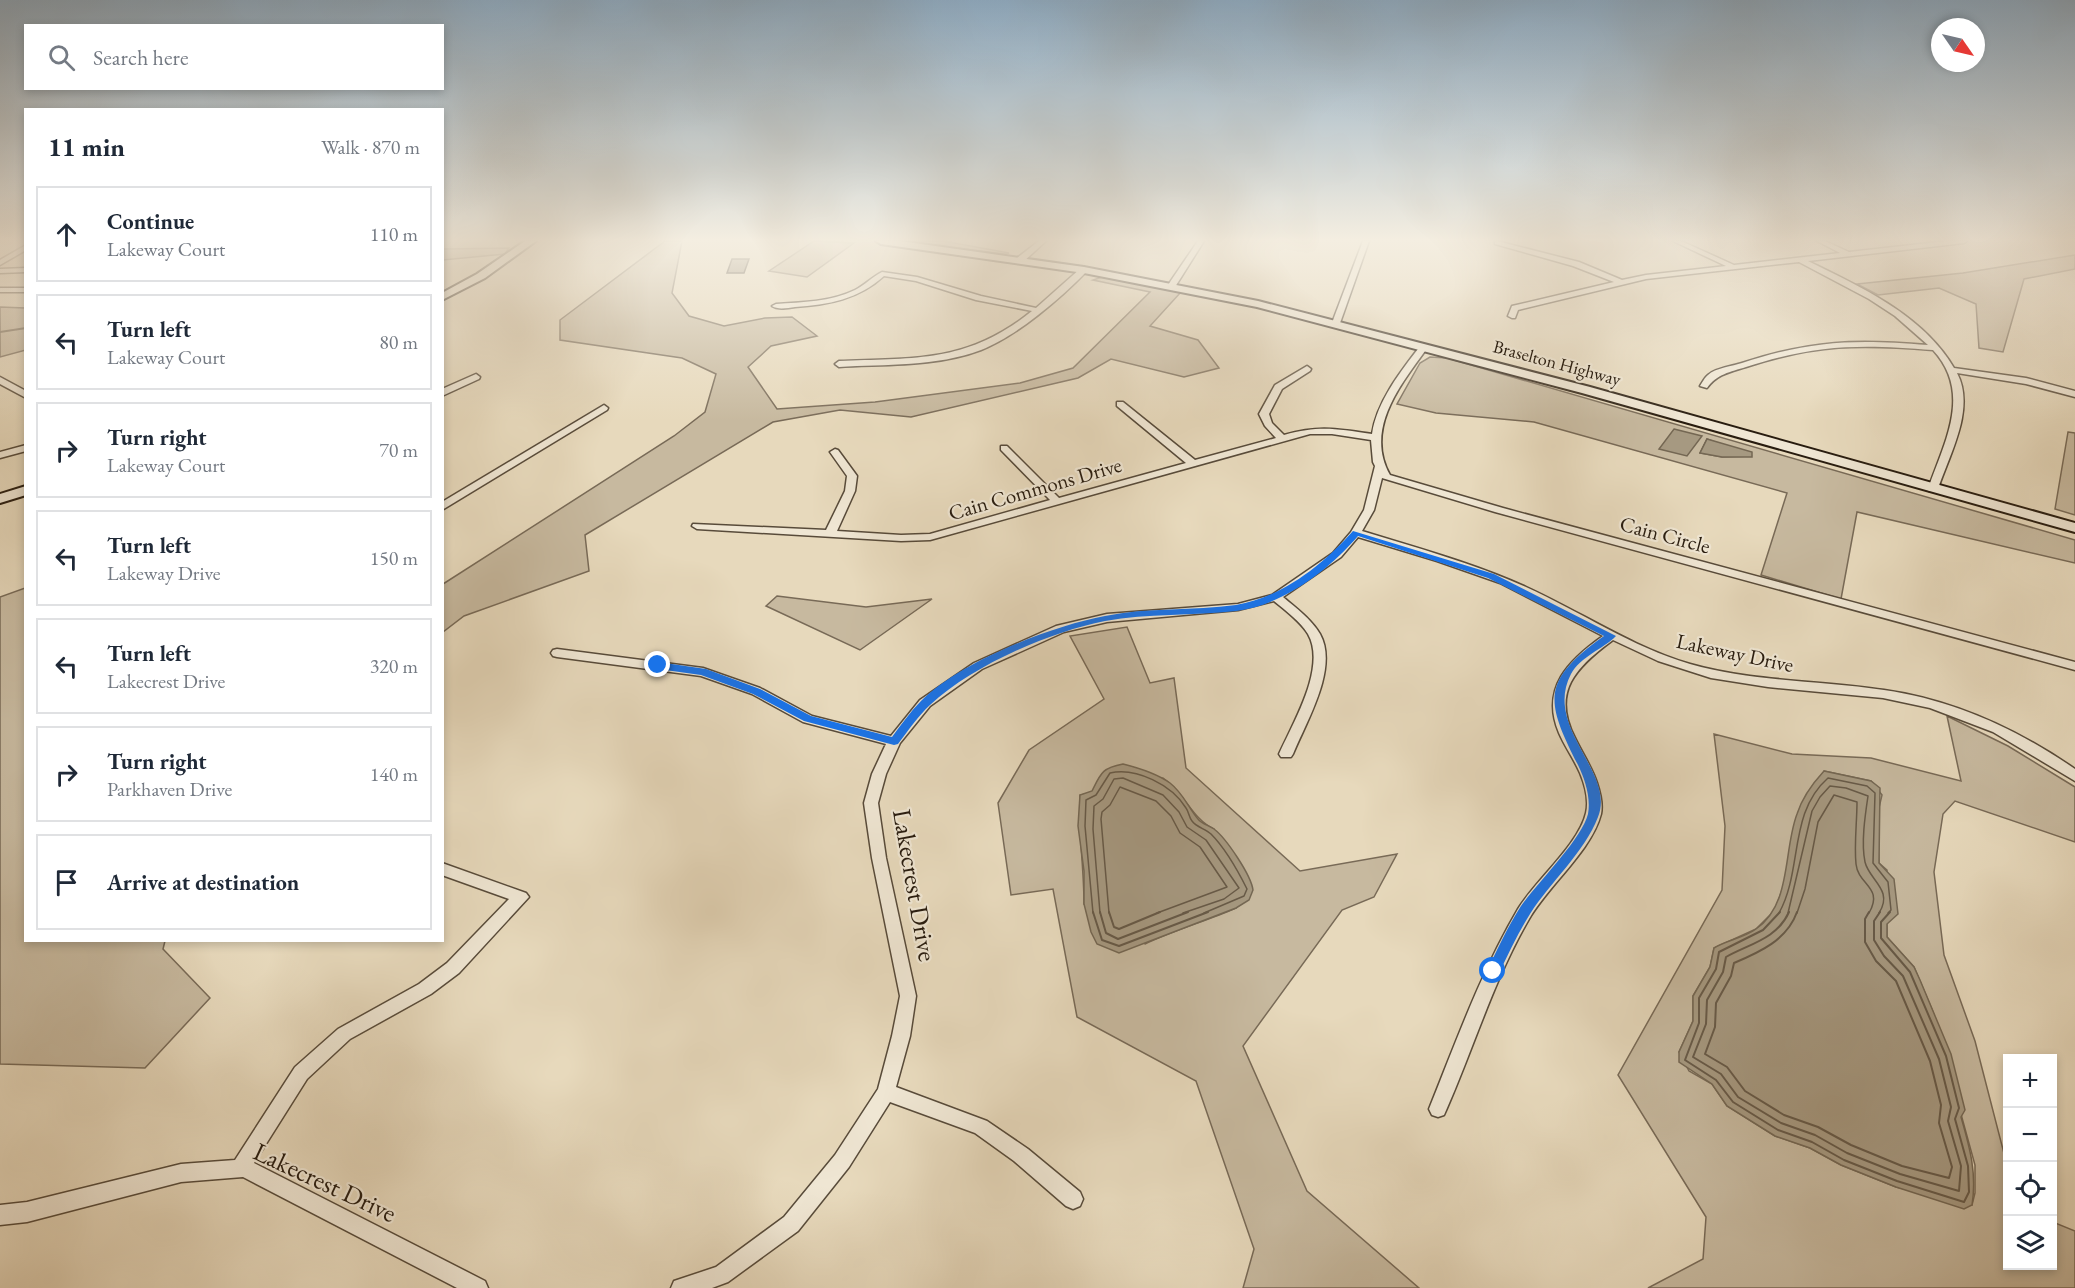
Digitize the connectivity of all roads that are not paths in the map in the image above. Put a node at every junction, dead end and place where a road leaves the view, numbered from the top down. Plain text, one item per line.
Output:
1 (812, 301) edge
2 (994, 301) edge
3 (1047, 301) edge
4 (1242, 301) edge
5 (1344, 301) edge
6 (1543, 301) edge
7 (1879, 301) edge
8 (776, 306) dead end
9 (1036, 310) junction
10 (1512, 316) dead end
11 (1336, 323) junction
12 (1424, 347) junction
13 (1936, 348) junction
14 (839, 364) dead end
15 (1307, 369) dead end
16 (1951, 370) junction
17 (476, 377) dead end
18 (0, 380) edge
19 (1704, 386) dead end
20 (444, 392) edge
21 (24, 394) edge
22 (2075, 394) edge
23 (1120, 404) dead end
24 (604, 408) dead end
25 (1282, 438) junction
26 (1377, 438) junction
27 (1004, 448) dead end
28 (24, 449) edge
29 (835, 452) dead end
30 (0, 455) edge
31 (1192, 463) junction
32 (1379, 468) junction
33 (1933, 489) junction
34 (24, 491) edge
35 (0, 499) edge
36 (1058, 502) junction
37 (444, 506) edge
38 (697, 526) dead end
39 (2075, 528) edge
40 (1356, 533) junction
41 (830, 534) junction
42 (1276, 597) junction
43 (1611, 636) junction
44 (557, 653) dead end
45 (2075, 666) edge
46 (894, 741) junction
47 (1286, 754) dead end
48 (2075, 776) edge
49 (444, 870) edge
50 (886, 1092) junction
51 (1438, 1109) dead end
52 (240, 1168) junction
53 (1073, 1199) dead end
54 (0, 1215) edge
55 (478, 1288) edge
56 (681, 1288) edge

1 - 8 street
2 - 9 street
3 - 9 street
4 - 11 main road, Braselton Highway
5 - 11 street
6 - 10 street
7 - 13 street
9 - 14 street
11 - 12 main road, Braselton Highway
12 - 26 street
12 - 33 main road, Braselton Highway
13 - 16 street
13 - 19 street
15 - 25 street
16 - 22 street
16 - 33 street
17 - 20 street
18 - 21 street
23 - 31 street
24 - 37 street
25 - 26 street, Cain Commons Drive
25 - 31 street, Cain Commons Drive
26 - 32 street
27 - 36 street
28 - 30 street
29 - 41 street
31 - 36 street, Cain Commons Drive
32 - 40 street, Lakecrest Drive
32 - 45 street, Cain Circle
33 - 39 main road, Braselton Highway
34 - 35 main road
36 - 41 street, Cain Commons Drive
38 - 41 street, Cain Commons Drive
40 - 42 street, Lakecrest Drive
40 - 43 street, Lakeway Drive
42 - 46 street, Lakecrest Drive
42 - 47 street
43 - 48 street, Lakeway Drive
43 - 51 street
44 - 46 street
46 - 50 street, Lakecrest Drive
49 - 52 street
50 - 53 street
50 - 56 street, Lakecrest Drive
52 - 54 street, Lakecrest Drive
52 - 55 street, Lakecrest Drive

